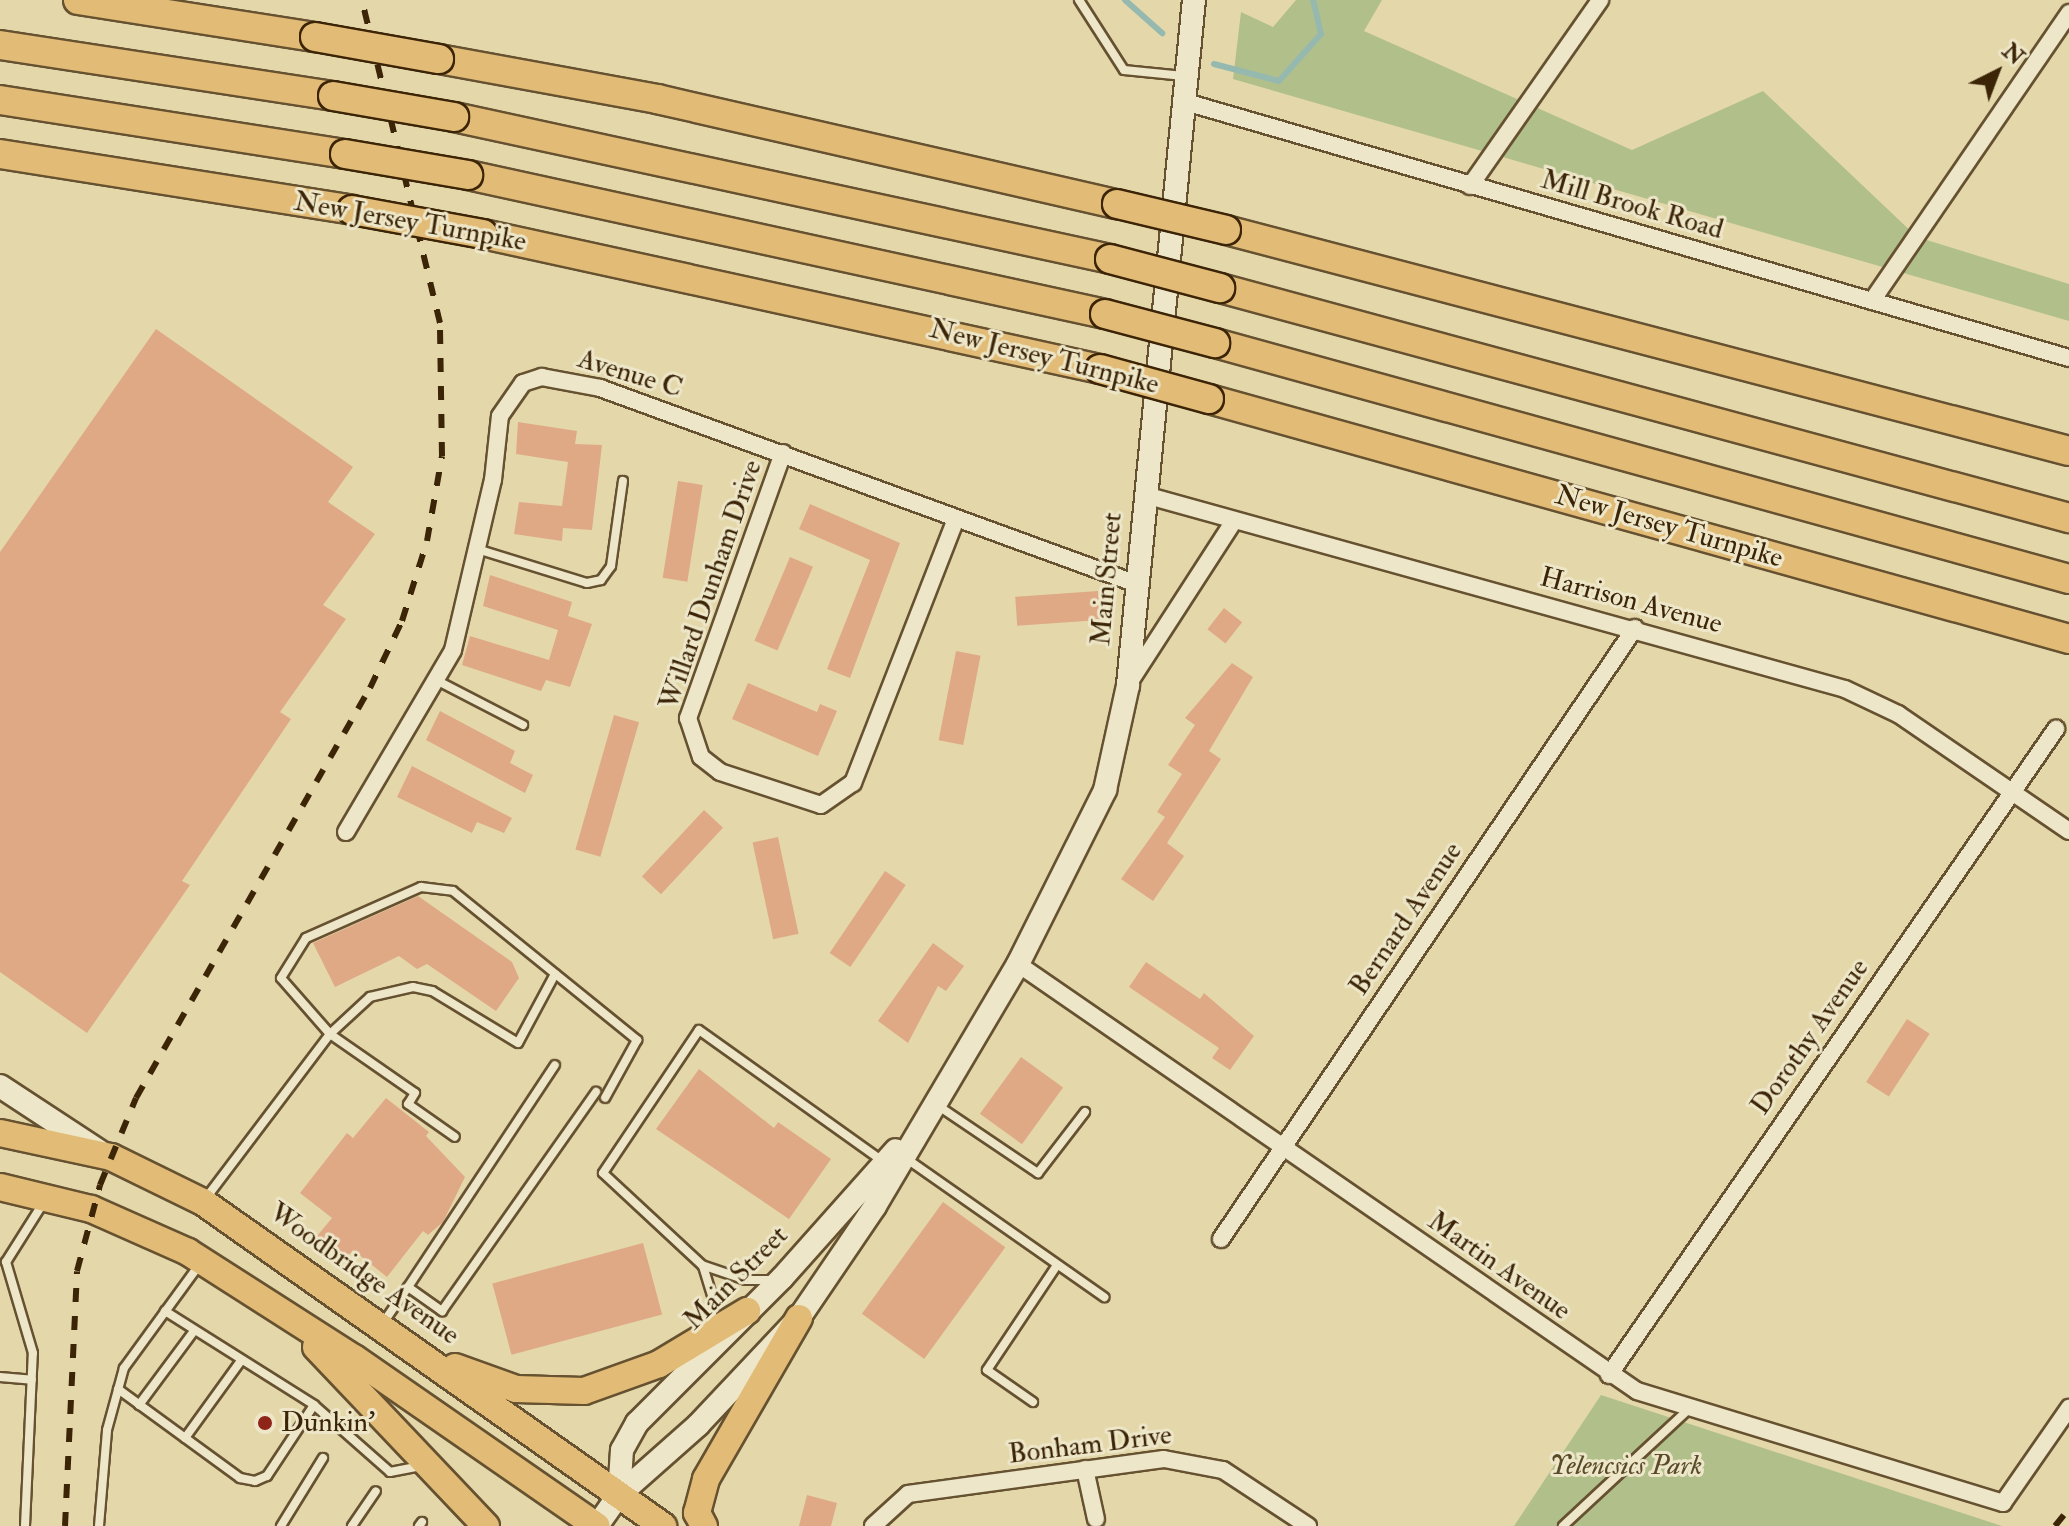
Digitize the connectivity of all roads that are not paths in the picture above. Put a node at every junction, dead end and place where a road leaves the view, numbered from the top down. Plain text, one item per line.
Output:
1 (78, 0) edge
2 (1079, 0) edge
3 (1194, 0) edge
4 (1600, 0) edge
5 (2069, 13) edge
6 (0, 45) edge
7 (1185, 76) junction
8 (0, 100) edge
9 (1182, 101) junction
10 (0, 154) edge
11 (1470, 186) junction
12 (1872, 301) junction
13 (2069, 358) edge
14 (2069, 451) edge
15 (783, 453) junction
16 (623, 481) dead end
17 (1145, 495) junction
18 (2069, 518) edge
19 (956, 519) junction
20 (1234, 521) junction
21 (477, 549) junction
22 (2069, 579) edge
23 (1137, 584) junction
24 (1635, 628) junction
25 (2069, 639) edge
26 (435, 680) junction
27 (1128, 685) junction
28 (523, 725) dead end
29 (2056, 729) dead end
30 (2011, 791) junction
31 (2069, 831) edge
32 (346, 832) dead end
33 (1018, 964) junction
34 (555, 974) junction
35 (330, 1034) junction
36 (555, 1065) dead end
37 (0, 1086) edge
38 (596, 1092) dead end
39 (605, 1098) dead end
40 (929, 1109) junction
41 (1085, 1112) dead end
42 (0, 1133) edge
43 (455, 1137) dead end
44 (1283, 1147) junction
45 (111, 1157) junction
46 (894, 1159) junction
47 (0, 1187) edge
48 (49, 1196) junction
49 (203, 1202) junction
50 (1221, 1239) dead end
51 (202, 1261) junction
52 (702, 1265) junction
53 (1057, 1265) junction
54 (782, 1278) junction
55 (408, 1287) junction
56 (1104, 1297) dead end
57 (272, 1306) junction
58 (165, 1311) junction
59 (747, 1311) junction
60 (799, 1318) junction
61 (382, 1324) junction
62 (194, 1331) junction
63 (704, 1337) junction
64 (428, 1355) junction
65 (240, 1362) junction
66 (1609, 1375) junction
67 (0, 1377) edge
68 (32, 1380) junction
69 (118, 1389) junction
70 (1033, 1402) dead end
71 (139, 1405) junction
72 (314, 1405) junction
73 (1691, 1407) junction
74 (2069, 1408) edge
75 (185, 1438) junction
76 (323, 1458) dead end
77 (428, 1464) junction
78 (1085, 1469) junction
79 (376, 1491) dead end
80 (619, 1495) junction
81 (465, 1515) edge
82 (1096, 1519) dead end
83 (25, 1526) edge
84 (99, 1526) edge
85 (281, 1526) edge
86 (352, 1526) edge
87 (486, 1526) edge
88 (597, 1526) edge
89 (663, 1526) edge
90 (704, 1526) edge
91 (873, 1526) edge
92 (1308, 1526) edge
93 (1563, 1526) edge

1 - 14 highway, bridge
2 - 7 lane
3 - 7 main road, Main Street
4 - 11 street
5 - 12 street
6 - 18 highway, bridge
7 - 9 main road, Main Street
8 - 22 highway, New Jersey Turnpike, bridge
9 - 11 street, Mill Brook Road
9 - 17 main road, Main Street
10 - 25 highway, New Jersey Turnpike, bridge
11 - 12 street, Mill Brook Road
12 - 13 street, Mill Brook Road
15 - 19 street, Avenue C
15 - 19 street, Willard Dunham Drive
15 - 21 street, Avenue C
16 - 21 lane
17 - 20 street, Harrison Avenue
17 - 23 main road, Main Street
19 - 23 street, Avenue C
20 - 24 street, Harrison Avenue
20 - 27 street
21 - 26 street, Avenue C
23 - 27 main road, Main Street
24 - 30 street, Harrison Avenue
24 - 44 street, Bernard Avenue
26 - 28 lane
26 - 32 street, Avenue C
27 - 33 main road, Main Street
29 - 30 street, Dorothy Avenue
30 - 31 street, Harrison Avenue
30 - 66 street, Dorothy Avenue
33 - 40 main road, Main Street
33 - 44 street, Martin Avenue
34 - 35 lane
34 - 35 lane
34 - 39 lane
35 - 43 lane
35 - 49 lane
36 - 55 lane
37 - 45 main road
38 - 55 lane
40 - 41 lane
40 - 46 main road, Main Street
42 - 45 main road, Woodbridge Avenue
44 - 50 street, Bernard Avenue
44 - 66 street, Martin Avenue
45 - 49 main road, Woodbridge Avenue
46 - 52 lane
46 - 53 lane
46 - 54 main road, Main Street
46 - 60 main road, Main Street
47 - 48 main road
48 - 51 main road
48 - 68 lane
49 - 61 main road, Woodbridge Avenue
51 - 57 main road
51 - 58 lane
52 - 54 lane
52 - 63 lane
53 - 56 lane
53 - 70 lane
54 - 59 main road, Main Street
55 - 61 lane
57 - 77 main road
57 - 88 main road
58 - 62 lane
58 - 69 lane
59 - 63 main road
59 - 80 main road, Main Street
60 - 80 main road, Main Street
60 - 90 main road
61 - 64 main road, Woodbridge Avenue
62 - 65 lane
62 - 71 lane
63 - 64 main road
64 - 80 main road, Woodbridge Avenue
65 - 72 lane
65 - 75 lane
66 - 73 street, Martin Avenue
67 - 68 lane
68 - 83 lane
69 - 71 lane
69 - 84 lane
71 - 75 lane
72 - 75 lane
72 - 77 lane
73 - 74 street, Martin Avenue
73 - 93 lane
76 - 85 lane
77 - 81 main road
78 - 82 street
78 - 91 street, Bonham Drive
78 - 92 street, Bonham Drive
79 - 86 lane
80 - 88 main road, Main Street
80 - 89 main road, Woodbridge Avenue
81 - 87 main road

